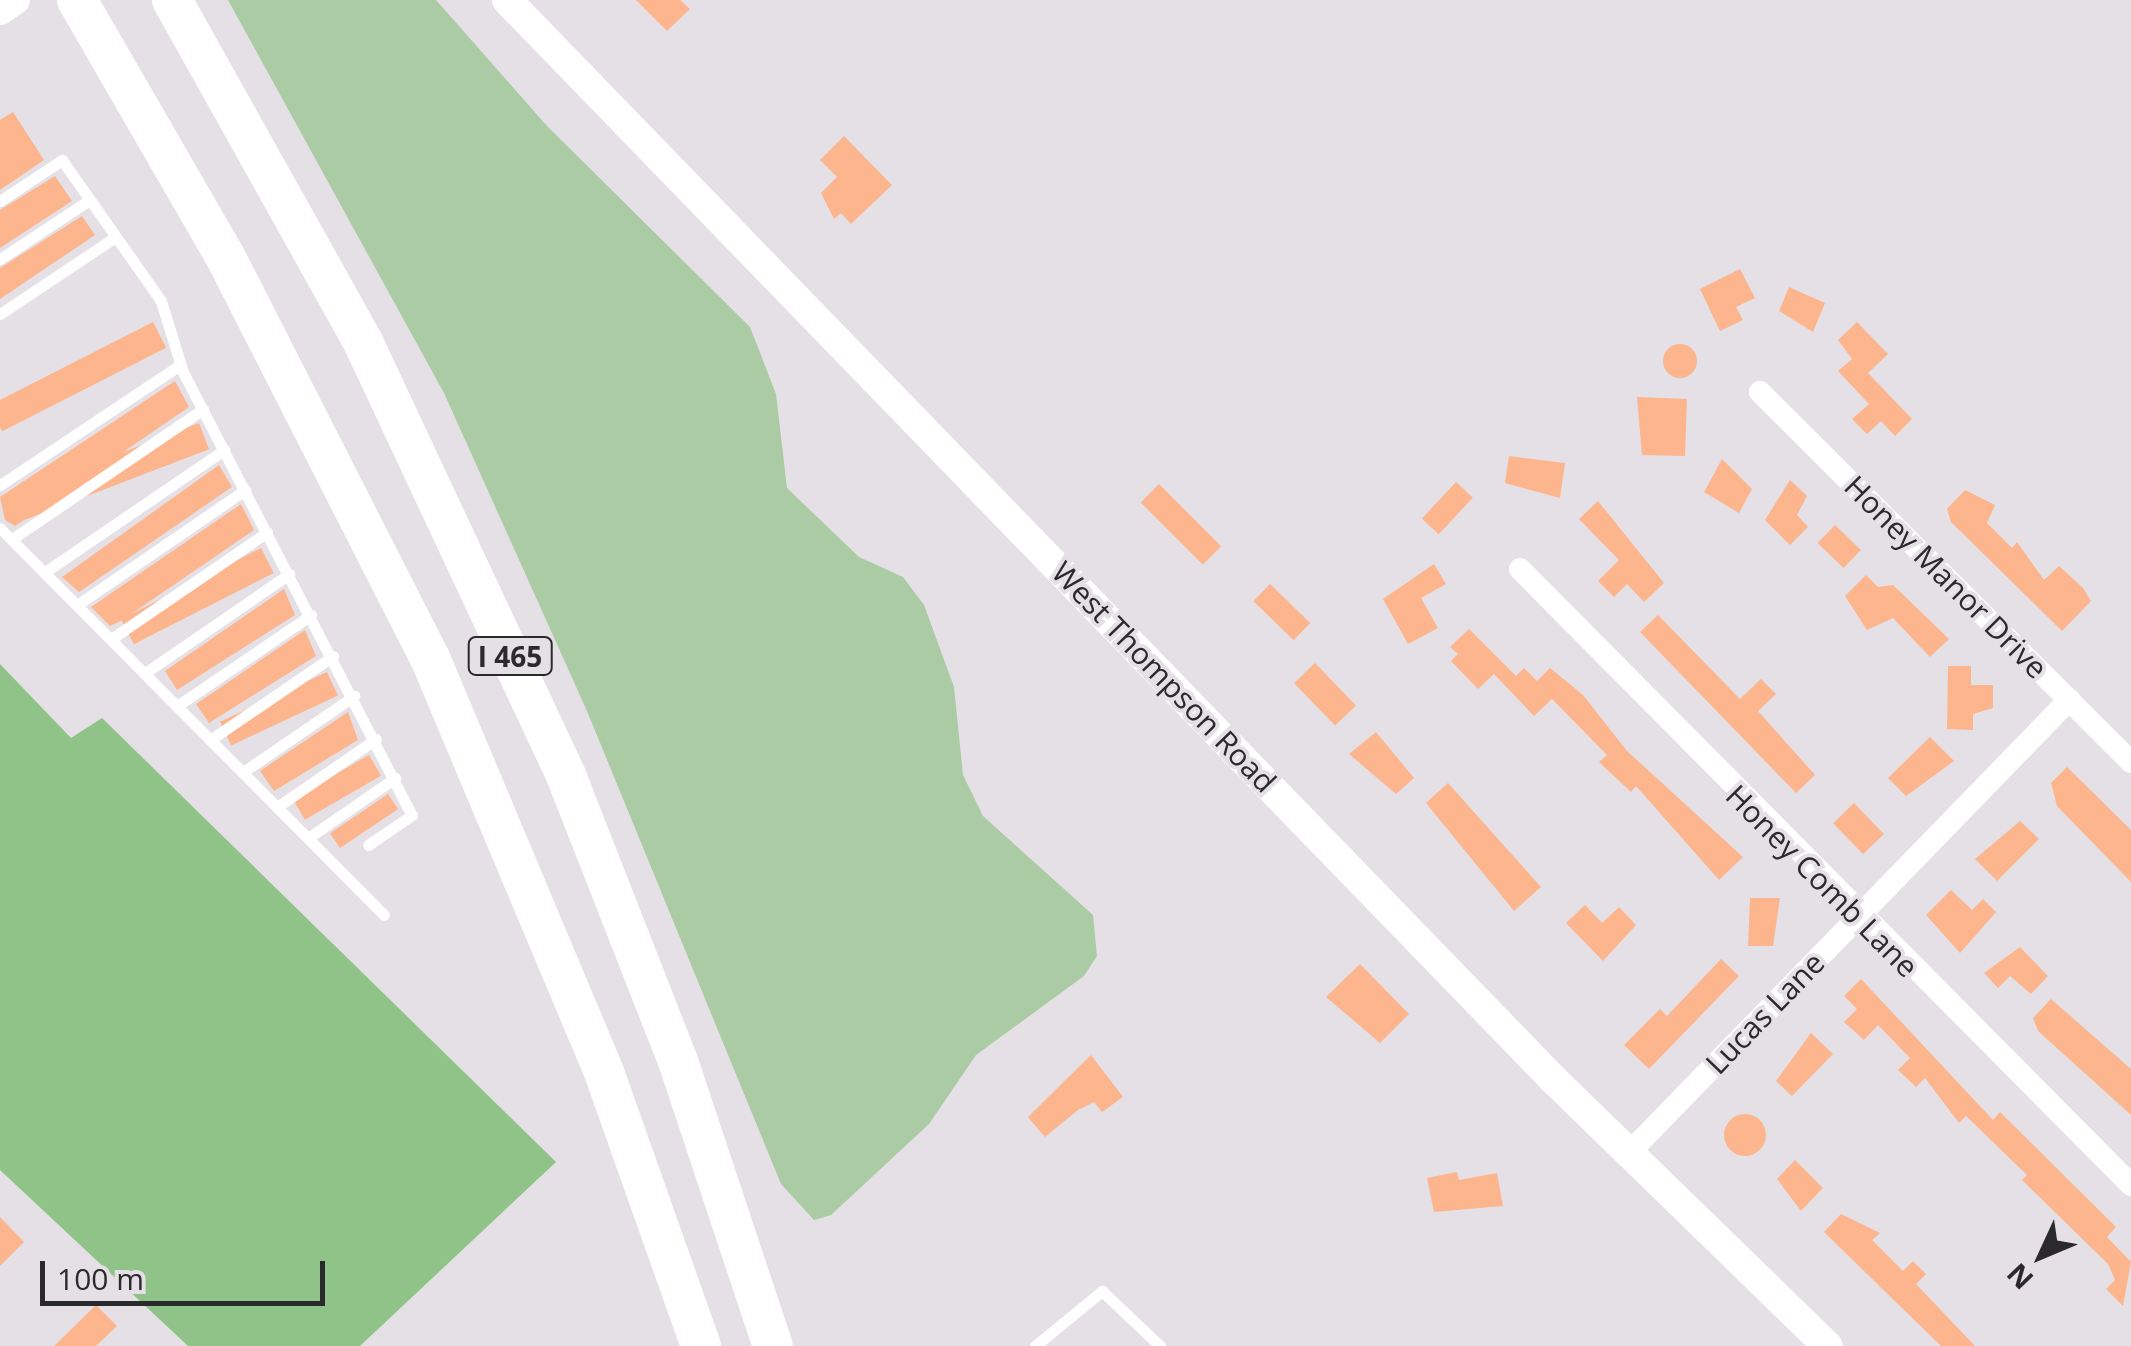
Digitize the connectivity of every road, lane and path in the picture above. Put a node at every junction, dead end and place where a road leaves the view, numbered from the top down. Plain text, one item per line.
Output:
1 (78, 0) edge
2 (172, 0) edge
3 (507, 0) edge
4 (0, 201) edge
5 (88, 201) junction
6 (114, 238) junction
7 (0, 259) edge
8 (0, 314) edge
9 (180, 365) junction
10 (1760, 392) dead end
11 (203, 409) junction
12 (224, 450) junction
13 (0, 485) edge
14 (245, 490) junction
15 (0, 528) edge
16 (267, 532) junction
17 (12, 540) junction
18 (1520, 569) dead end
19 (44, 572) junction
20 (289, 574) junction
21 (77, 605) junction
22 (310, 614) junction
23 (111, 639) junction
24 (333, 656) junction
25 (144, 673) junction
26 (354, 696) junction
27 (2069, 700) junction
28 (177, 706) junction
29 (376, 739) junction
30 (210, 740) junction
31 (2131, 762) edge
32 (242, 772) junction
33 (395, 778) junction
34 (277, 807) junction
35 (308, 838) junction
36 (368, 845) dead end
37 (384, 915) dead end
38 (1857, 918) junction
39 (1629, 1153) junction
40 (2131, 1186) edge
41 (701, 1346) edge
42 (773, 1346) edge
43 (1035, 1346) edge
44 (1160, 1346) edge
45 (1828, 1346) edge

1 - 41 highway, I 465
2 - 42 highway, I 465
3 - 39 main road, West Thompson Road
4 - 5 lane
5 - 6 lane
5 - 7 lane
6 - 8 lane
6 - 9 lane
9 - 11 lane
9 - 13 lane
10 - 27 street, Honey Manor Drive
11 - 12 lane
11 - 17 lane
12 - 14 lane
12 - 19 lane
14 - 16 lane
14 - 21 lane
15 - 17 lane
16 - 20 lane
16 - 23 lane
17 - 19 lane
18 - 38 street, Honey Comb Lane
19 - 21 lane
20 - 22 lane
20 - 25 lane
21 - 23 lane
22 - 24 lane
22 - 28 lane
23 - 25 lane
24 - 26 lane
24 - 30 lane
25 - 28 lane
26 - 29 lane
26 - 32 lane
27 - 31 street, Honey Manor Drive
27 - 38 street, Lucas Lane
28 - 30 lane
29 - 33 lane
29 - 34 lane
30 - 32 lane
32 - 34 lane
33 - 35 lane
33 - 36 lane
34 - 35 lane
35 - 37 lane
38 - 39 street, Lucas Lane
38 - 40 street, Honey Comb Lane
39 - 45 main road, West Thompson Road
43 - 44 lane

